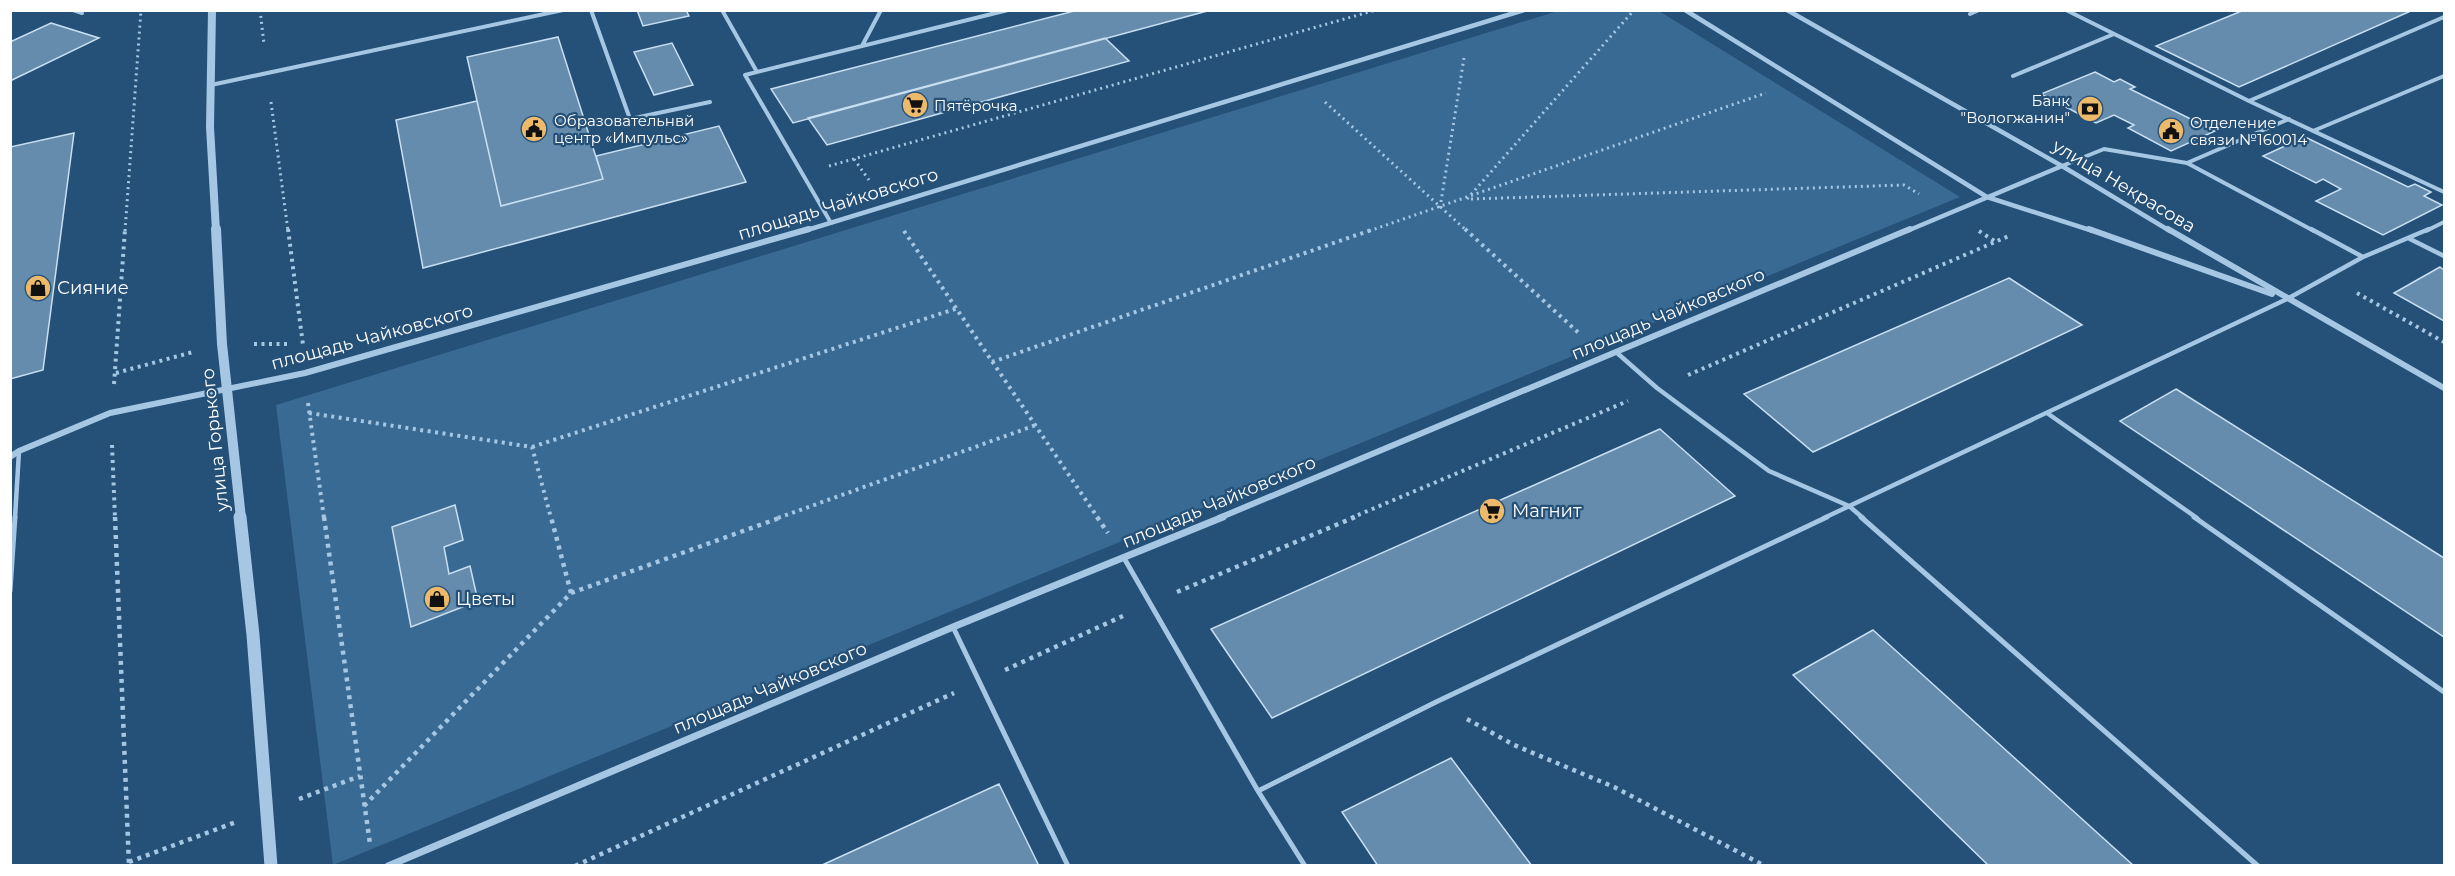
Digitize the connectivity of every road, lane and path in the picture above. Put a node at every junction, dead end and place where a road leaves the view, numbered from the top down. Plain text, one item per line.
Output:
1 (73, 10) edge
2 (212, 10) edge
3 (260, 10) edge
4 (563, 10) edge
5 (591, 10) edge
6 (722, 10) edge
7 (881, 10) edge
8 (1008, 10) edge
9 (1376, 10) edge
10 (1524, 10) edge
11 (1634, 10) edge
12 (1685, 10) edge
13 (1787, 10) edge
14 (1979, 10) edge
15 (2066, 10) edge
16 (82, 13) dead end
17 (1970, 14) dead end
18 (2445, 17) edge
19 (1469, 27) junction
20 (2114, 34) junction
21 (862, 46) junction
22 (757, 72) junction
23 (268, 73) junction
24 (2013, 76) dead end
25 (2445, 76) edge
26 (1300, 79) junction
27 (1800, 81) junction
28 (212, 85) junction
29 (2249, 101) junction
30 (710, 102) dead end
31 (2289, 119) junction
32 (2313, 131) junction
33 (854, 159) junction
34 (2187, 163) junction
35 (2062, 166) junction
36 (804, 176) junction
37 (1904, 185) dead end
38 (2445, 192) edge
39 (1987, 197) junction
40 (1467, 199) junction
41 (887, 206) junction
42 (1440, 209) junction
43 (2054, 217) junction
44 (2445, 222) edge
45 (831, 223) junction
46 (2410, 239) junction
47 (2445, 256) edge
48 (2363, 257) junction
49 (2287, 299) junction
50 (958, 308) junction
51 (314, 340) dead end
52 (222, 344) junction
53 (291, 344) dead end
54 (303, 344) junction
55 (1616, 352) junction
56 (992, 362) junction
57 (116, 373) dead end
58 (305, 374) junction
59 (226, 388) junction
60 (1657, 388) junction
61 (2445, 388) edge
62 (309, 413) junction
63 (2047, 413) junction
64 (1036, 425) junction
65 (532, 447) junction
66 (19, 451) junction
67 (10, 457) edge
68 (1849, 506) junction
69 (1124, 558) junction
70 (10, 591) edge
71 (571, 593) junction
72 (1149, 604) junction
73 (953, 627) junction
74 (981, 681) junction
75 (2445, 692) edge
76 (1436, 702) junction
77 (1258, 791) junction
78 (364, 806) junction
79 (371, 854) dead end
80 (271, 866) edge
81 (388, 866) edge
82 (575, 866) edge
83 (1068, 866) edge
84 (1305, 866) edge
85 (1765, 866) edge
86 (2258, 866) edge

1 - 16 lane
2 - 28 street, улица Горького
3 - 23 path
4 - 23 lane
5 - 30 lane
6 - 22 lane
7 - 21 lane
8 - 21 lane
9 - 33 path
10 - 19 street, площадь Чайковского
11 - 40 path
12 - 27 street
13 - 35 street, улица Некрасова
14 - 17 lane
15 - 20 lane
18 - 29 lane
19 - 26 street, площадь Чайковского
19 - 42 path
20 - 24 lane
20 - 29 lane
21 - 22 lane
22 - 36 lane
23 - 28 lane
23 - 54 path
25 - 32 lane
26 - 41 street, площадь Чайковского
26 - 42 path
27 - 39 street
27 - 40 path
28 - 52 street, улица Горького
29 - 31 lane
31 - 32 lane
31 - 34 lane
32 - 38 lane
33 - 36 path
33 - 41 path
34 - 35 lane
34 - 48 lane
35 - 39 street, площадь Чайковского
35 - 49 street, улица Некрасова
36 - 45 lane
37 - 40 path
39 - 43 street
39 - 55 street, площадь Чайковского
40 - 42 path
41 - 45 street, площадь Чайковского
41 - 50 path
42 - 55 path
42 - 56 path
43 - 49 street
43 - 60 path
44 - 46 lane
45 - 58 street, площадь Чайковского
46 - 47 lane
46 - 48 lane
48 - 49 lane
49 - 61 street, улица Некрасова
49 - 63 lane
50 - 56 path
50 - 65 path
51 - 54 path
52 - 53 path
52 - 57 path
52 - 59 street, улица Горького
54 - 58 path
55 - 60 lane
55 - 69 street, площадь Чайковского
56 - 64 path
58 - 59 street, площадь Чайковского
58 - 62 path
59 - 66 street, площадь Чайковского
59 - 80 street, улица Горького
60 - 68 lane
60 - 72 path
62 - 65 path
62 - 78 path
63 - 68 lane
63 - 75 lane
64 - 69 path
64 - 71 path
65 - 71 path
66 - 67 street, площадь Чайковского
66 - 70 lane
68 - 76 lane
68 - 86 lane
69 - 72 lane
69 - 73 street, площадь Чайковского
71 - 78 path
72 - 74 path
72 - 77 lane
73 - 74 lane
73 - 81 street, площадь Чайковского
74 - 82 path
74 - 83 lane
76 - 77 lane
76 - 85 path
77 - 84 lane
78 - 79 path

